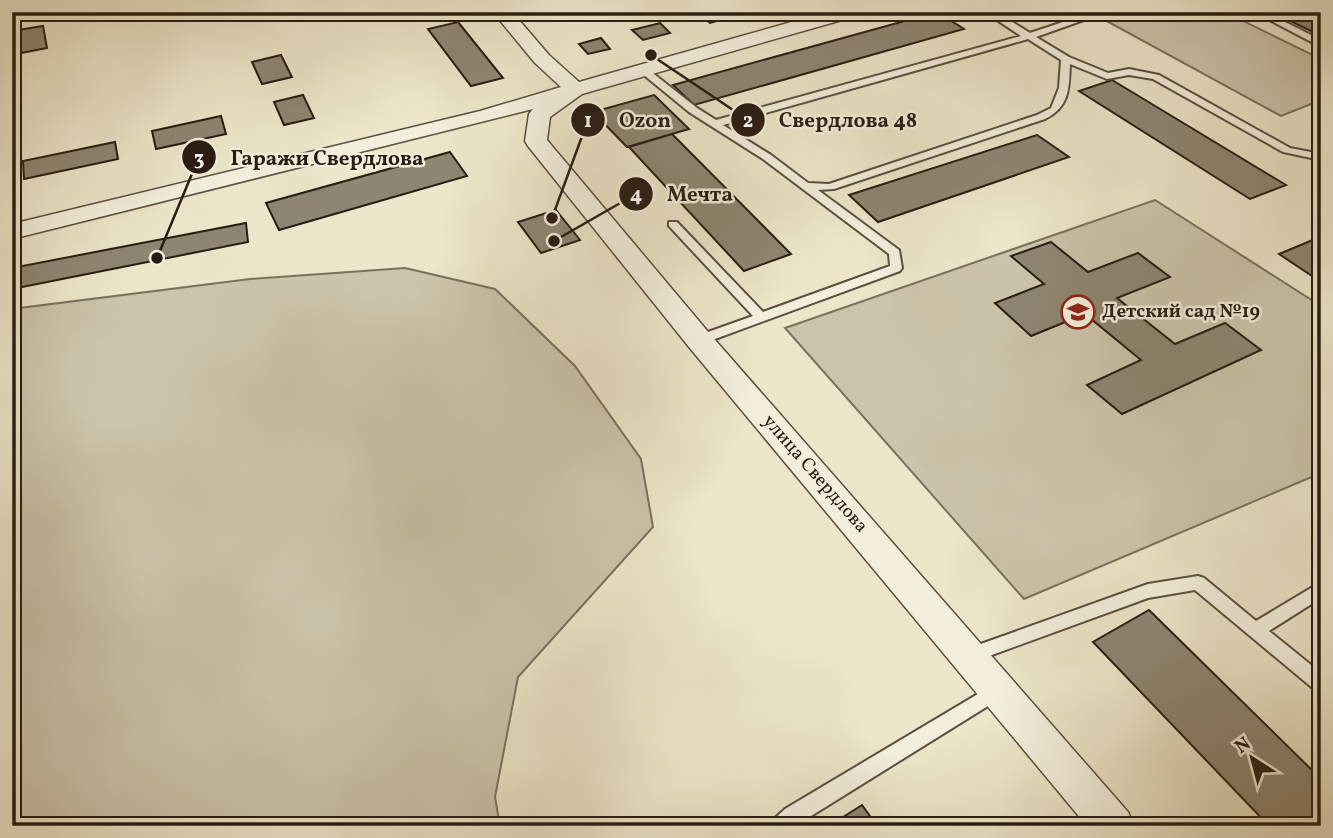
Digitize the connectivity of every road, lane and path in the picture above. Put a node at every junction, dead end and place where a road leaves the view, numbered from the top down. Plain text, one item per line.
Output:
1 (502, 12) edge
2 (849, 12) edge
3 (989, 12) edge
4 (1102, 12) edge
5 (1258, 12) edge
6 (1030, 36) junction
7 (1321, 44) edge
8 (1066, 59) junction
9 (642, 69) junction
10 (575, 89) junction
11 (714, 124) junction
12 (1321, 157) edge
13 (806, 186) junction
14 (673, 224) dead end
15 (12, 232) edge
16 (761, 317) junction
17 (699, 340) junction
18 (1321, 589) edge
19 (1256, 630) junction
20 (971, 655) junction
21 (1321, 684) edge
22 (1000, 690) junction
23 (781, 826) edge
24 (1114, 826) edge

1 - 10 street
2 - 9 street
3 - 6 lane
4 - 6 lane
5 - 7 lane
6 - 8 lane
6 - 11 lane
8 - 12 lane
8 - 13 lane
9 - 10 street
9 - 11 lane
10 - 15 street
10 - 17 street, улица Свердлова
11 - 13 lane
13 - 16 lane
14 - 16 lane
16 - 17 lane
17 - 20 street, улица Свердлова
18 - 19 lane
19 - 20 lane
19 - 21 lane
20 - 22 street, улица Свердлова
22 - 23 lane
22 - 24 street, улица Свердлова

